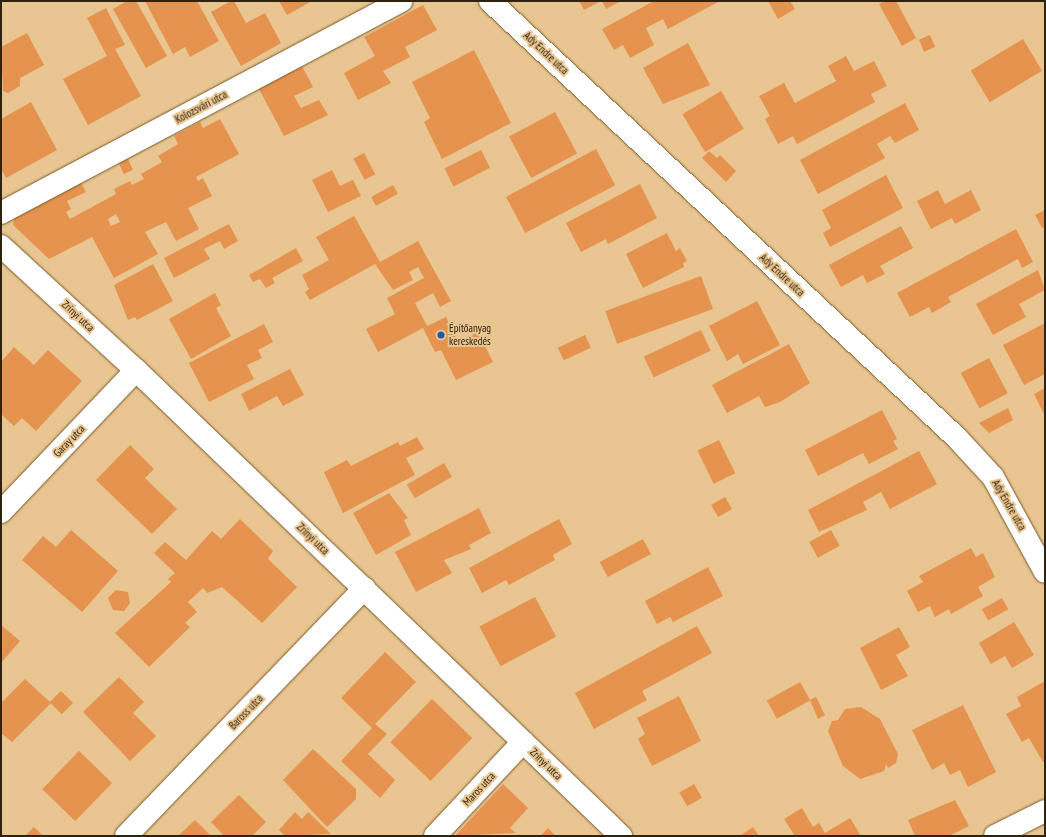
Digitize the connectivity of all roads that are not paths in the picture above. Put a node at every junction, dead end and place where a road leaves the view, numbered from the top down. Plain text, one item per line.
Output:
1 (401, 1) edge
2 (490, 1) edge
3 (1, 213) edge
4 (1, 246) edge
5 (136, 370) junction
6 (1, 512) edge
7 (1045, 572) edge
8 (365, 588) junction
9 (523, 742) junction
10 (1045, 811) edge
11 (126, 836) edge
12 (435, 836) edge
13 (621, 836) edge
14 (995, 836) edge

1 - 3 street, Kolozsvári utca
2 - 7 street, Ady Endre utca
4 - 5 street, Zrínyi utca
5 - 6 street, Garay utca
5 - 8 street, Zrínyi utca
8 - 9 street, Zrínyi utca
8 - 11 street, Baross utca
9 - 12 street, Maros utca
9 - 13 street, Zrínyi utca
10 - 14 street

